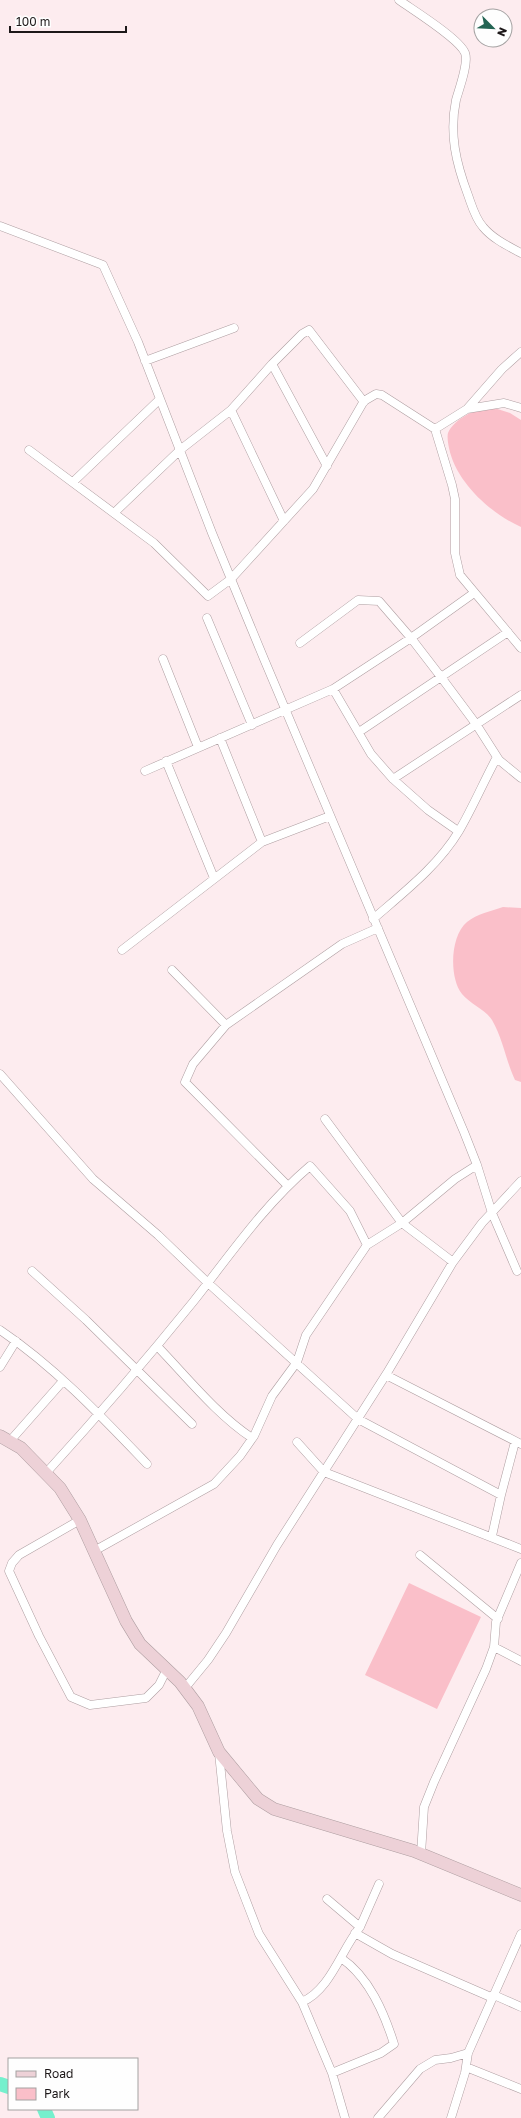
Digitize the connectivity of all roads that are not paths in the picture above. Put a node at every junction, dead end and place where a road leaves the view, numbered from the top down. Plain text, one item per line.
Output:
1 (399, 0) edge
2 (0, 226) edge
3 (521, 253) edge
4 (234, 328) dead end
5 (521, 352) edge
6 (145, 361) junction
7 (272, 364) junction
8 (160, 399) junction
9 (364, 402) junction
10 (521, 408) edge
11 (466, 409) junction
12 (231, 410) junction
13 (435, 430) junction
14 (29, 450) dead end
15 (180, 450) junction
16 (327, 466) junction
17 (72, 482) junction
18 (114, 513) junction
19 (284, 521) junction
20 (231, 579) junction
21 (474, 593) junction
22 (207, 618) dead end
23 (508, 632) junction
24 (411, 638) junction
25 (300, 643) dead end
26 (521, 648) edge
27 (163, 659) dead end
28 (441, 677) junction
29 (333, 689) junction
30 (520, 697) edge
31 (285, 710) junction
32 (476, 724) junction
33 (252, 725) junction
34 (359, 732) junction
35 (220, 738) junction
36 (198, 747) junction
37 (497, 757) junction
38 (166, 761) junction
39 (145, 771) dead end
40 (521, 778) edge
41 (393, 779) junction
42 (330, 816) junction
43 (458, 831) junction
44 (262, 842) junction
45 (214, 878) junction
46 (373, 919) junction
47 (378, 928) junction
48 (122, 950) dead end
49 (172, 970) dead end
50 (226, 1025) junction
51 (0, 1074) edge
52 (325, 1119) dead end
53 (477, 1165) junction
54 (521, 1182) edge
55 (287, 1185) junction
56 (492, 1213) junction
57 (402, 1223) junction
58 (367, 1245) junction
59 (452, 1262) junction
60 (32, 1271) dead end
61 (517, 1271) dead end
62 (208, 1283) junction
63 (0, 1330) edge
64 (16, 1341) junction
65 (157, 1346) junction
66 (297, 1362) junction
67 (0, 1367) edge
68 (137, 1370) junction
69 (386, 1375) junction
70 (63, 1381) junction
71 (99, 1414) junction
72 (358, 1420) junction
73 (192, 1424) dead end
74 (5, 1438) edge
75 (252, 1438) junction
76 (297, 1442) dead end
77 (518, 1443) edge
78 (147, 1464) dead end
79 (324, 1472) junction
80 (46, 1473) junction
81 (501, 1495) junction
82 (80, 1520) junction
83 (492, 1536) junction
84 (521, 1549) edge
85 (94, 1551) junction
86 (420, 1555) dead end
87 (521, 1563) edge
88 (498, 1619) junction
89 (494, 1647) junction
90 (521, 1661) edge
91 (166, 1671) junction
92 (185, 1688) junction
93 (219, 1752) junction
94 (421, 1854) junction
95 (379, 1884) dead end
96 (521, 1895) edge
97 (327, 1899) dead end
98 (358, 1930) junction
99 (521, 1934) edge
100 (341, 1958) junction
101 (493, 1996) junction
102 (302, 2002) junction
103 (521, 2007) edge
104 (468, 2053) junction
105 (466, 2067) junction
106 (332, 2073) junction
107 (521, 2089) edge
108 (345, 2118) edge
109 (378, 2118) edge
110 (451, 2118) edge

1 - 3 street
2 - 6 street
4 - 6 street
5 - 11 street
6 - 8 street
7 - 9 street
7 - 12 street
7 - 16 street
8 - 15 street
8 - 17 street
9 - 13 street
9 - 16 street
10 - 11 street
11 - 13 street
12 - 15 street
12 - 19 street
13 - 21 street
14 - 17 street
15 - 18 street
15 - 20 street
16 - 19 street
17 - 18 street
18 - 20 street
19 - 20 street
20 - 31 street
21 - 23 street
21 - 24 street
22 - 33 street
23 - 26 street
23 - 28 street
24 - 25 street
24 - 28 street
24 - 29 street
27 - 36 street
28 - 32 street
28 - 34 street
29 - 31 street
29 - 34 street
30 - 32 street
31 - 33 street
31 - 42 street
32 - 37 street
32 - 41 street
33 - 35 street
34 - 41 street
35 - 36 street
35 - 44 street
36 - 38 street
37 - 40 street
37 - 43 street
38 - 39 street
38 - 45 street
41 - 43 street
42 - 44 street
42 - 46 street
43 - 46 street
44 - 45 street
45 - 48 street
46 - 47 street
47 - 50 street
47 - 53 street
49 - 50 street
50 - 55 street
51 - 62 street
52 - 57 street
53 - 56 street
53 - 57 street
54 - 56 street
55 - 58 street
55 - 62 street
56 - 59 street
56 - 61 street
57 - 58 street
57 - 59 street
58 - 66 street
59 - 69 street
60 - 68 street
62 - 65 street
62 - 66 street
63 - 64 street
64 - 67 street
64 - 70 street
65 - 68 street
65 - 75 street
66 - 72 street
66 - 75 street
68 - 71 street
68 - 73 street
69 - 72 street
69 - 77 street
70 - 71 street
70 - 74 street
71 - 78 street
71 - 80 street
72 - 79 street
72 - 81 street
74 - 80 street
75 - 85 street
76 - 79 street
77 - 81 street
79 - 83 street
79 - 92 street
80 - 82 street
81 - 83 street
82 - 85 street
82 - 91 street
83 - 84 street
85 - 91 street
86 - 88 street
87 - 88 street
88 - 89 street
89 - 90 street
89 - 94 street
91 - 92 street
92 - 93 street
93 - 94 street
93 - 102 street
94 - 96 street
95 - 98 street
97 - 98 street
98 - 100 street
98 - 101 street
99 - 101 street
100 - 102 street
100 - 106 street
101 - 103 street
101 - 104 street
102 - 106 street
104 - 105 street
104 - 109 street
105 - 107 street
105 - 110 street
106 - 108 street

